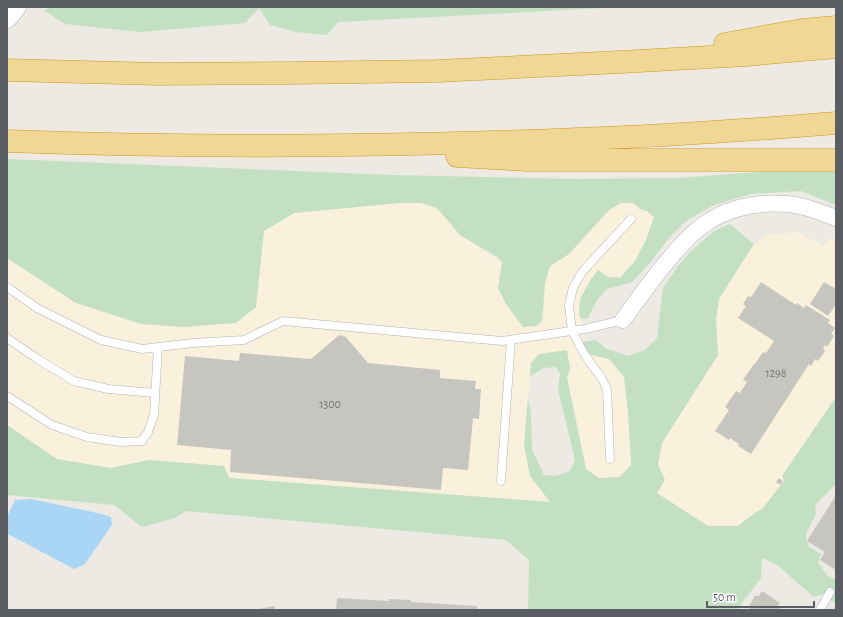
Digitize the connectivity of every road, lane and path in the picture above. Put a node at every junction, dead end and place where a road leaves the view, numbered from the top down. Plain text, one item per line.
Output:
1 (16, 7) edge
2 (7, 18) edge
3 (836, 27) edge
4 (836, 47) edge
5 (620, 62) junction
6 (7, 70) edge
7 (836, 123) edge
8 (7, 141) edge
9 (244, 146) junction
10 (836, 160) edge
11 (836, 218) edge
12 (631, 219) dead end
13 (7, 287) edge
14 (623, 320) joint
15 (572, 331) junction
16 (7, 338) edge
17 (510, 340) junction
18 (158, 347) junction
19 (155, 393) junction
20 (7, 396) edge
21 (610, 459) dead end
22 (501, 481) dead end
23 (830, 592) dead end
24 (820, 610) edge

1 - 2 street
3 - 5 highway
4 - 5 highway
5 - 6 highway
7 - 9 highway
8 - 9 highway
9 - 10 highway
11 - 14 street
12 - 15 lane
13 - 18 lane
14 - 15 lane
15 - 17 lane
15 - 21 lane
16 - 19 lane
17 - 18 lane
17 - 22 lane
18 - 19 lane
19 - 20 lane
23 - 24 lane

